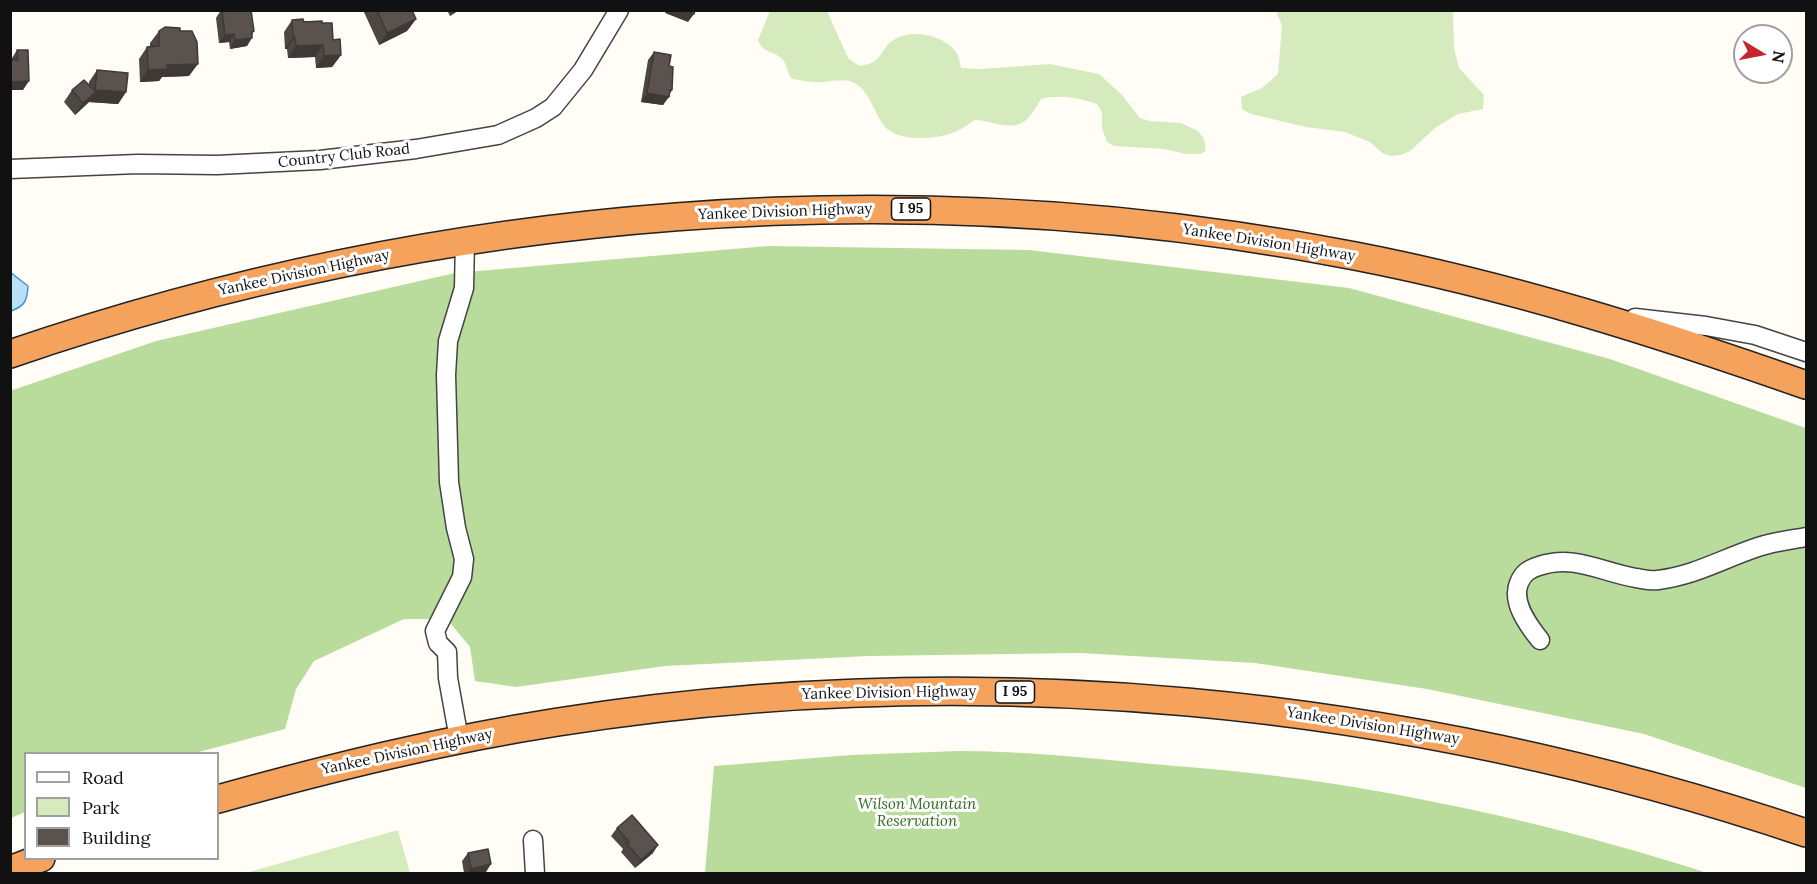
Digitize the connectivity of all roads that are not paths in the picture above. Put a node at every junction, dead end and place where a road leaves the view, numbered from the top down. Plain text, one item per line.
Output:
1 (619, 10) edge
2 (10, 169) edge
3 (465, 240) junction
4 (1592, 314) junction
5 (1806, 352) edge
6 (10, 354) edge
7 (1806, 385) edge
8 (1806, 537) edge
9 (1540, 640) dead end
10 (459, 739) junction
11 (219, 799) edge
12 (1806, 833) edge
13 (533, 840) dead end
14 (36, 860) edge
15 (10, 870) edge
16 (535, 873) edge

1 - 2 street, Country Club Road
3 - 4 highway, Yankee Division Highway / I 95
3 - 6 highway, Yankee Division Highway / I 95
3 - 10 street
4 - 5 street
4 - 7 highway, Yankee Division Highway / I 95
8 - 9 street
10 - 11 highway, Yankee Division Highway / I 95
10 - 12 highway, Yankee Division Highway / I 95
13 - 16 street
14 - 15 highway

